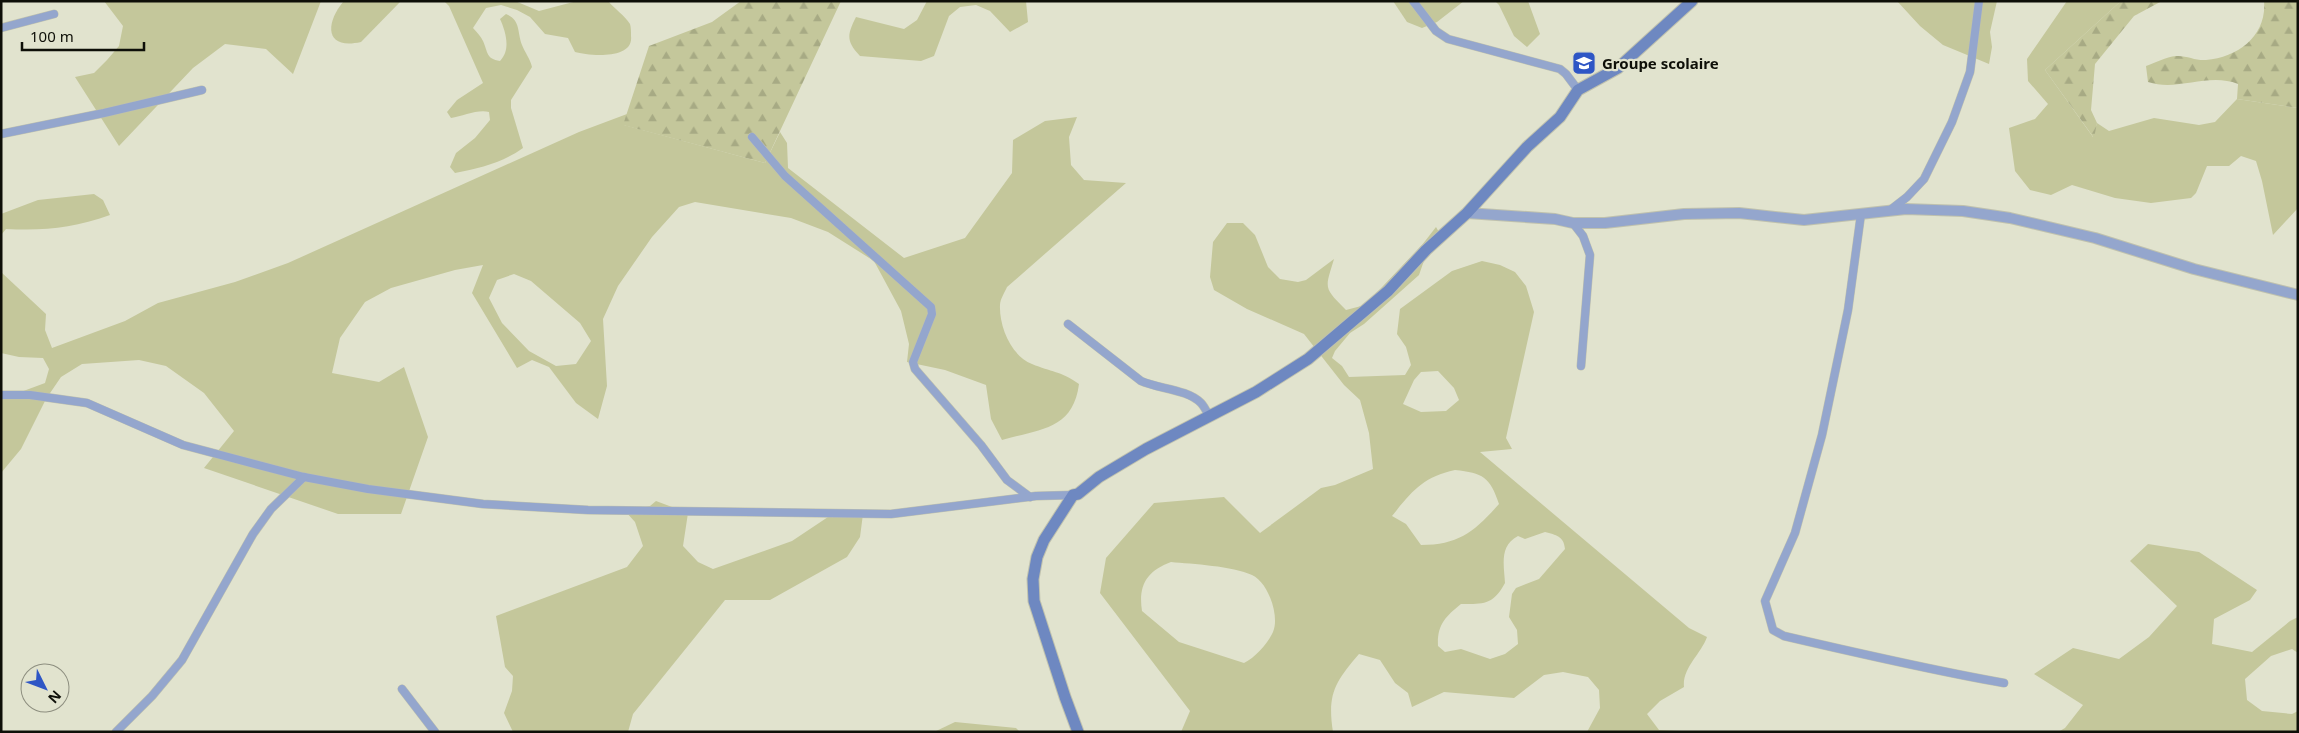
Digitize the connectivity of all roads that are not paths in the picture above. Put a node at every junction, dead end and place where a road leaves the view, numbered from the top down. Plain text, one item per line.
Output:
1 (1413, 1) edge
2 (1692, 1) edge
3 (1979, 1) edge
4 (54, 14) dead end
5 (1, 28) edge
6 (202, 90) dead end
7 (1578, 90) junction
8 (1, 134) edge
9 (752, 137) dead end
10 (1887, 212) junction
11 (1467, 213) junction
12 (1860, 214) junction
13 (1573, 223) junction
14 (2298, 295) edge
15 (1068, 324) dead end
16 (1581, 366) dead end
17 (1, 395) edge
18 (1209, 416) junction
19 (304, 477) junction
20 (1073, 495) junction
21 (1030, 497) junction
22 (2004, 683) dead end
23 (402, 689) dead end
24 (116, 732) edge
25 (435, 732) edge
26 (1078, 732) edge

1 - 7 street
2 - 7 main road
3 - 10 street
4 - 5 street
6 - 8 street
7 - 11 main road
9 - 21 street
10 - 12 street
10 - 14 street
11 - 13 street
11 - 18 main road
12 - 13 street
12 - 22 street
13 - 16 street
15 - 18 street
17 - 19 street
18 - 20 main road
19 - 21 street
19 - 24 street
20 - 21 street
20 - 26 main road
23 - 25 street

